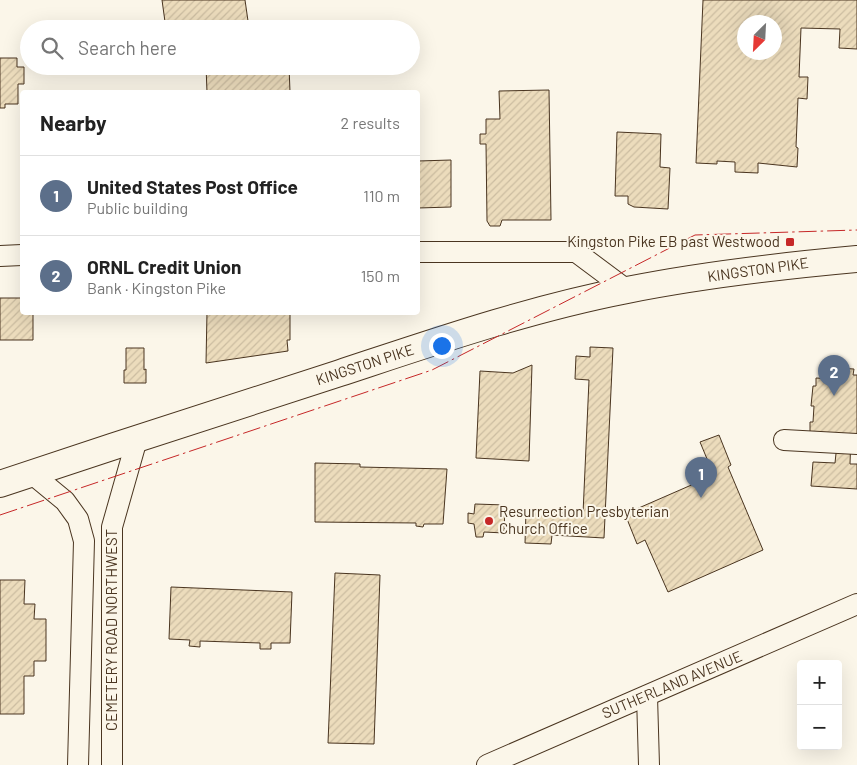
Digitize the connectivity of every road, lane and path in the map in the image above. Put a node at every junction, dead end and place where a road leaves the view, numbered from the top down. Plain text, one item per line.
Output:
1 (420, 252) edge
2 (20, 255) edge
3 (0, 256) edge
4 (857, 260) edge
5 (627, 290) junction
6 (137, 439) junction
7 (784, 440) dead end
8 (857, 444) edge
9 (30, 473) junction
10 (0, 484) edge
11 (857, 604) edge
12 (647, 696) junction
13 (78, 765) edge
14 (112, 765) edge
15 (487, 765) edge
16 (649, 765) edge

1 - 5 street
2 - 3 street
4 - 5 main road, KINGSTON PIKE
5 - 6 main road, KINGSTON PIKE
6 - 9 main road, KINGSTON PIKE
6 - 14 street, CEMETERY ROAD NORTHWEST
7 - 8 street
9 - 10 main road, KINGSTON PIKE
9 - 13 street, CEMETERY ROAD NORTHWEST
11 - 12 street, SUTHERLAND AVENUE
12 - 15 street, SUTHERLAND AVENUE
12 - 16 street

